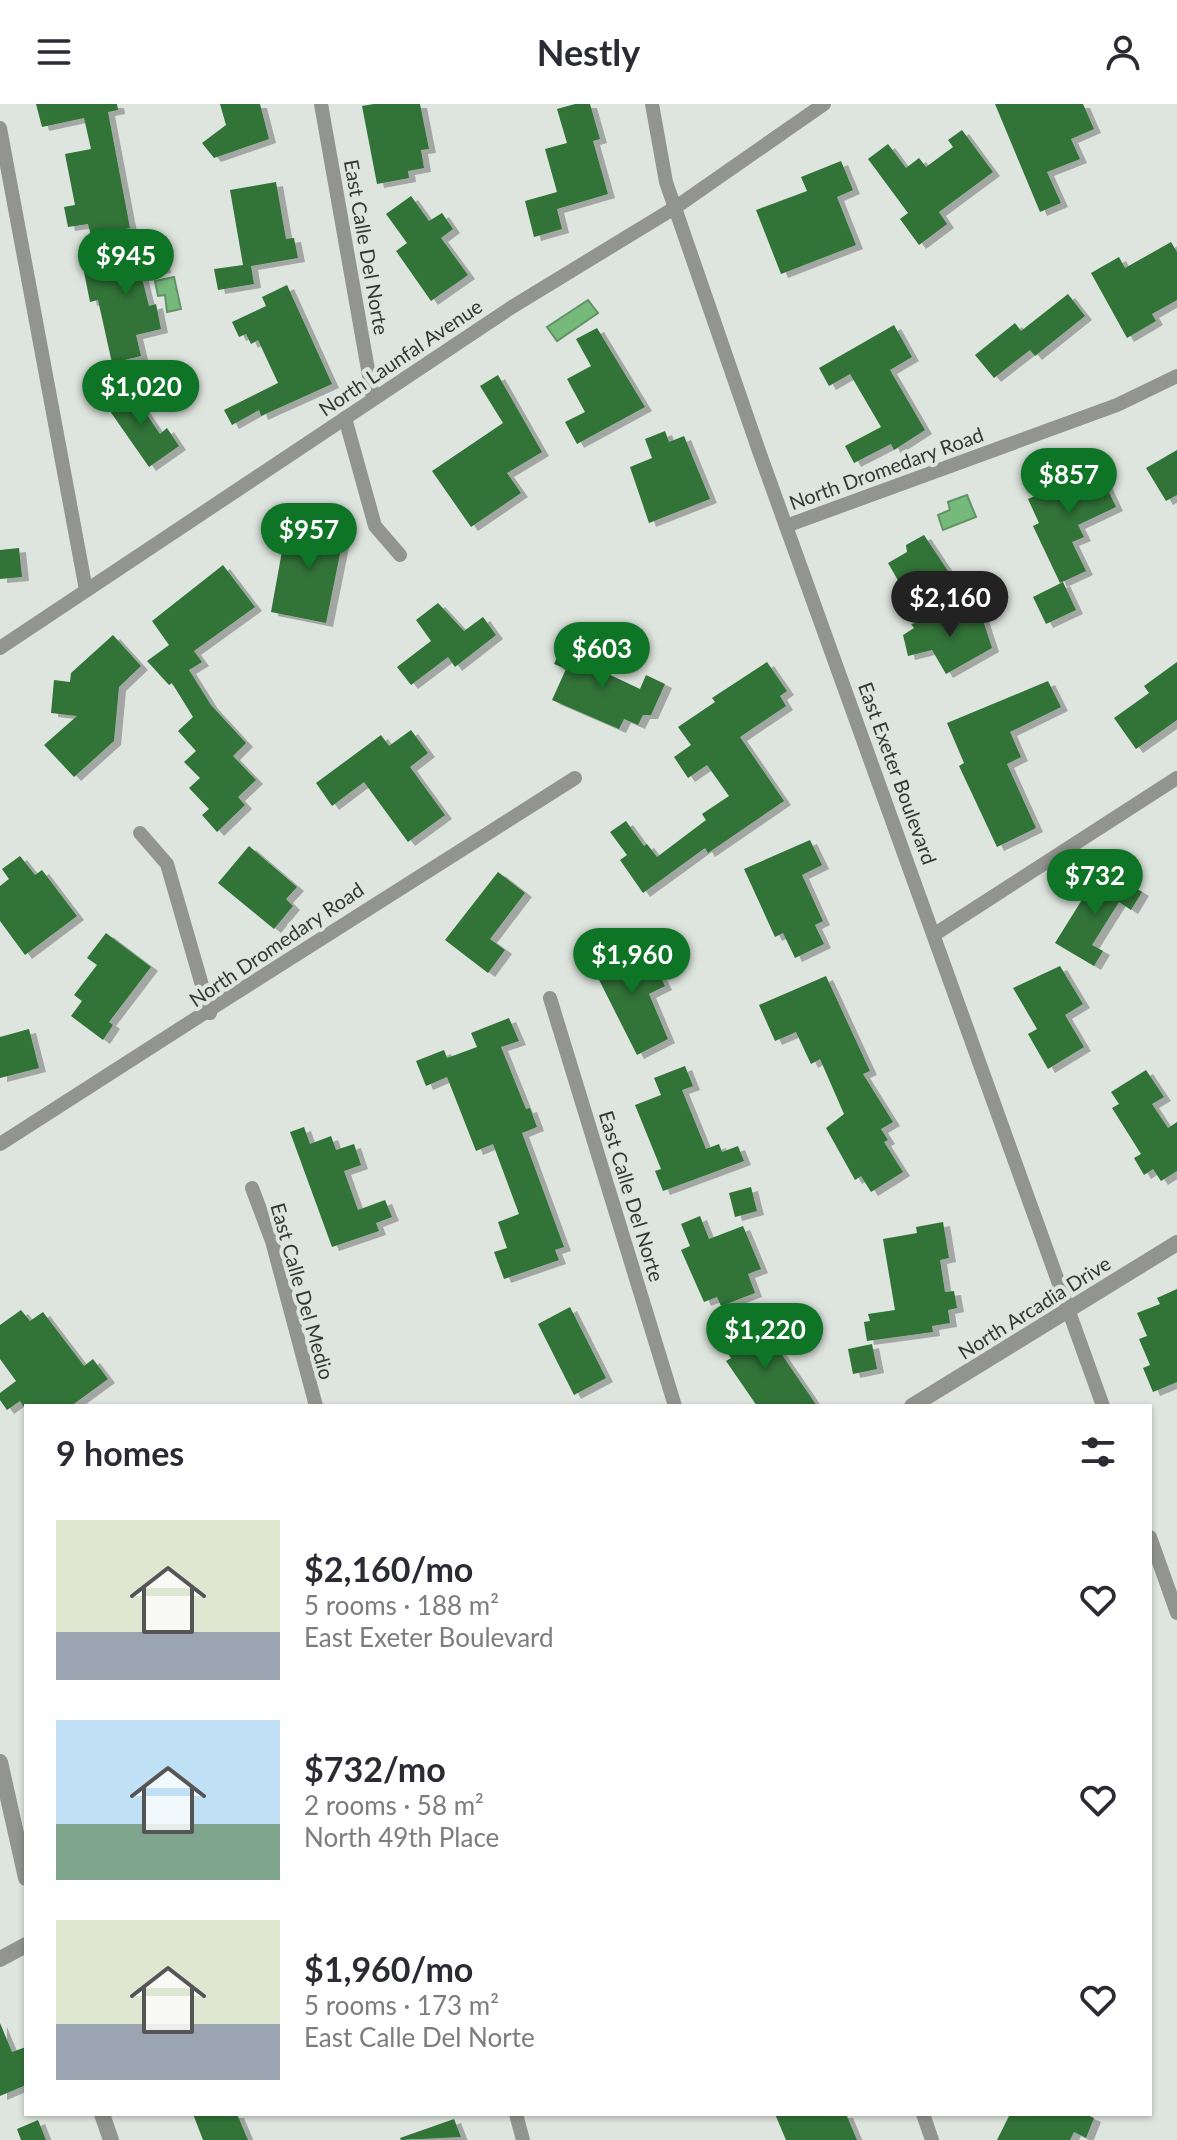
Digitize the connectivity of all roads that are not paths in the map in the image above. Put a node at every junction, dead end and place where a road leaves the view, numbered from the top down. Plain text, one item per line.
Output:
1 (321, 104) edge
2 (652, 104) edge
3 (824, 104) edge
4 (0, 128) edge
5 (676, 207) junction
6 (1177, 376) edge
7 (373, 398) junction
8 (345, 418) junction
9 (786, 526) junction
10 (400, 555) dead end
11 (86, 590) junction
12 (0, 648) edge
13 (575, 778) dead end
14 (1177, 778) edge
15 (140, 833) dead end
16 (935, 934) junction
17 (550, 998) dead end
18 (210, 1013) junction
19 (0, 1144) edge
20 (252, 1188) dead end
21 (1177, 1243) edge
22 (1069, 1309) junction
23 (315, 1404) edge
24 (674, 1404) edge
25 (915, 1404) edge
26 (1102, 1404) edge
27 (1152, 1543) edge
28 (1177, 1613) edge
29 (0, 1762) edge
30 (24, 1869) edge
31 (24, 1946) edge
32 (0, 1959) edge
33 (103, 2116) edge
34 (517, 2116) edge
35 (924, 2116) edge
36 (111, 2140) edge
37 (523, 2140) edge
38 (932, 2140) edge

1 - 7 street, East Calle Del Norte
2 - 5 street, East Exeter Boulevard
3 - 5 street, North Launfal Avenue
4 - 11 street
5 - 7 street, North Launfal Avenue
5 - 9 street, East Exeter Boulevard
6 - 9 street, North Dromedary Road
7 - 8 street, North Launfal Avenue
8 - 10 street
8 - 11 street, North Launfal Avenue
9 - 16 street, East Exeter Boulevard
11 - 12 street, North Launfal Avenue
13 - 18 street, North Dromedary Road
14 - 16 street
15 - 18 street
16 - 22 street, East Exeter Boulevard
17 - 24 street, East Calle Del Norte
18 - 19 street, North Dromedary Road
20 - 23 street, East Calle Del Medio
21 - 22 street, North Arcadia Drive
22 - 25 street, North Arcadia Drive
22 - 26 street, East Exeter Boulevard
27 - 28 street
29 - 30 street
31 - 32 street
33 - 36 street
34 - 37 street
35 - 38 street

